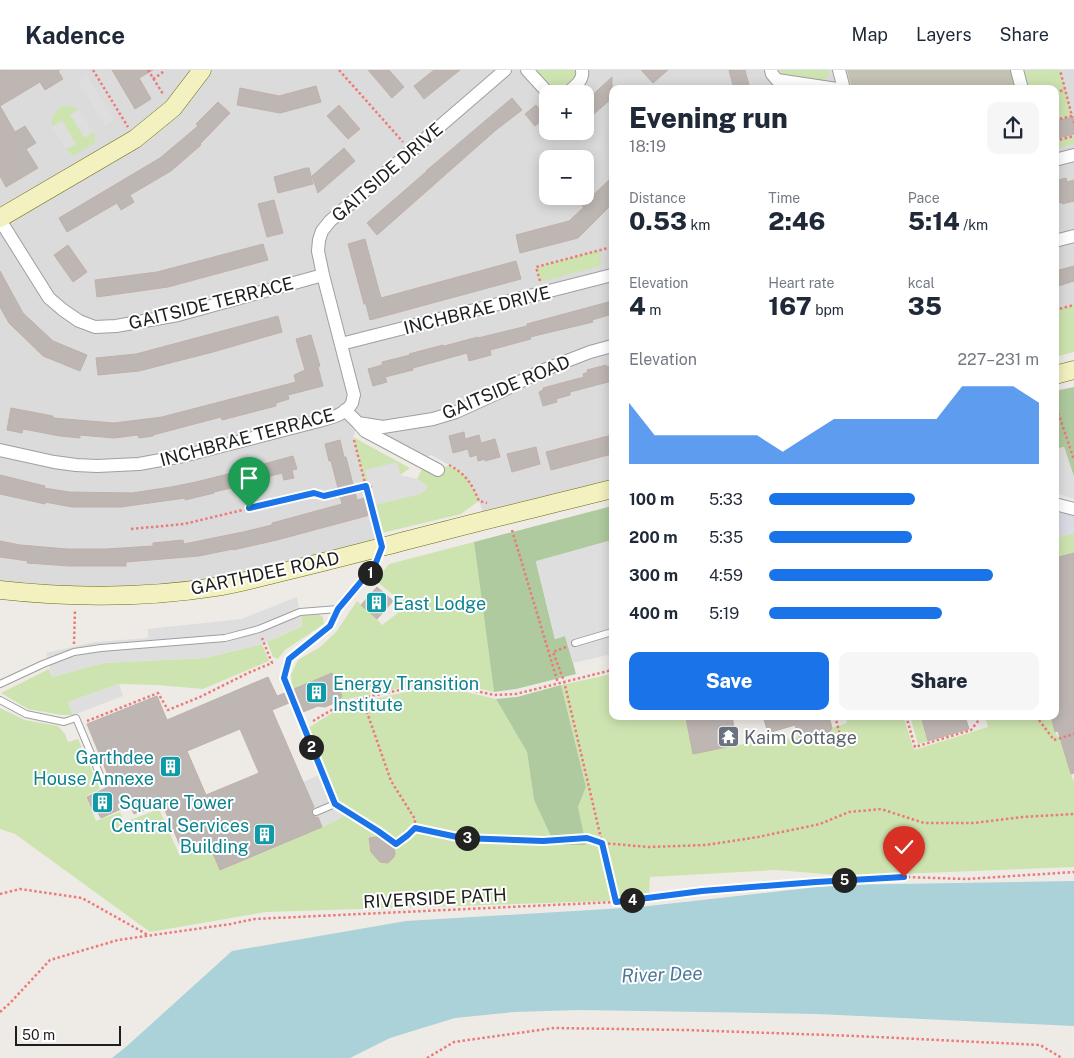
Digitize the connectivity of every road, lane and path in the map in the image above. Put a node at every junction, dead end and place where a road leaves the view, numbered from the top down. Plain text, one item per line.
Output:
1 (93, 70) edge
2 (148, 70) edge
3 (163, 70) edge
4 (202, 70) edge
5 (339, 70) edge
6 (505, 70) edge
7 (527, 70) edge
8 (582, 70) edge
9 (771, 70) edge
10 (839, 70) edge
11 (1017, 70) edge
12 (1060, 70) edge
13 (154, 79) junction
14 (541, 85) edge
15 (576, 85) edge
16 (811, 85) edge
17 (843, 85) edge
18 (1021, 85) edge
19 (1065, 90) junction
20 (1059, 91) edge
21 (173, 108) junction
22 (1059, 119) edge
23 (1074, 136) edge
24 (135, 139) junction
25 (1059, 140) edge
26 (411, 150) junction
27 (1074, 156) edge
28 (1059, 159) edge
29 (0, 220) edge
30 (1074, 236) edge
31 (1059, 240) edge
32 (609, 247) edge
33 (323, 275) junction
34 (609, 276) edge
35 (543, 293) junction
36 (1074, 305) edge
37 (1059, 309) edge
38 (341, 344) junction
39 (609, 347) edge
40 (1074, 370) edge
41 (1059, 374) edge
42 (346, 410) junction
43 (1059, 415) edge
44 (358, 423) junction
45 (0, 450) edge
46 (1074, 460) edge
47 (442, 466) joint
48 (366, 486) junction
49 (372, 488) dead end
50 (609, 490) edge
51 (488, 504) dead end
52 (1059, 505) edge
53 (1074, 509) edge
54 (131, 530) dead end
55 (512, 530) dead end
56 (382, 547) junction
57 (0, 590) edge
58 (75, 595) junction
59 (338, 609) junction
60 (609, 633) edge
61 (575, 643) joint
62 (264, 644) dead end
63 (74, 652) junction
64 (609, 671) edge
65 (564, 681) junction
66 (558, 683) junction
67 (0, 684) edge
68 (362, 698) junction
69 (0, 700) edge
70 (836, 720) edge
71 (907, 720) edge
72 (979, 720) edge
73 (1039, 720) edge
74 (78, 724) junction
75 (303, 726) junction
76 (1074, 734) edge
77 (840, 735) dead end
78 (103, 782) dead end
79 (335, 804) junction
80 (316, 812) dead end
81 (1074, 814) edge
82 (415, 828) junction
83 (602, 843) junction
84 (1074, 872) edge
85 (0, 894) edge
86 (616, 902) junction
87 (149, 936) junction
88 (0, 1012) edge
89 (427, 1058) edge
90 (1062, 1058) edge

1 - 24 path
2 - 13 path
3 - 13 path
4 - 21 street
5 - 26 path
6 - 26 street, GAITSIDE DRIVE
7 - 14 street
8 - 15 street
9 - 16 street
10 - 17 street
11 - 18 street
12 - 19 path
13 - 21 path
19 - 20 path
19 - 22 path
21 - 24 street
23 - 25 path
24 - 29 street
26 - 33 street, GAITSIDE DRIVE
27 - 28 street
29 - 33 street, GAITSIDE TERRACE
30 - 31 street
32 - 35 path
33 - 38 street, GAITSIDE DRIVE
34 - 35 street, INCHBRAE DRIVE
35 - 38 street, INCHBRAE DRIVE
36 - 37 path
38 - 42 street, GAITSIDE DRIVE
39 - 44 street, GAITSIDE ROAD
40 - 41 street
42 - 44 street
42 - 45 street, INCHBRAE TERRACE
43 - 46 path
44 - 47 street
44 - 48 path
47 - 51 path
48 - 49 path
48 - 54 path
48 - 56 path
50 - 56 street, GARTHDEE ROAD
52 - 53 street
55 - 66 path
56 - 58 street, GARTHDEE ROAD
56 - 59 lane
57 - 58 street, GARTHDEE ROAD
58 - 63 path
59 - 63 lane
59 - 75 lane
60 - 61 lane
61 - 65 path
62 - 74 path
63 - 67 lane
64 - 65 path
65 - 66 path
65 - 83 path
66 - 68 path
68 - 75 path
68 - 82 path
69 - 74 lane
70 - 77 path
71 - 72 path
73 - 76 path
74 - 78 lane
75 - 79 lane
79 - 80 lane
79 - 82 path
81 - 83 path
82 - 83 path
83 - 86 path
84 - 86 path, RIVERSIDE PATH
85 - 87 path
86 - 87 path, RIVERSIDE PATH
87 - 88 path
89 - 90 path

